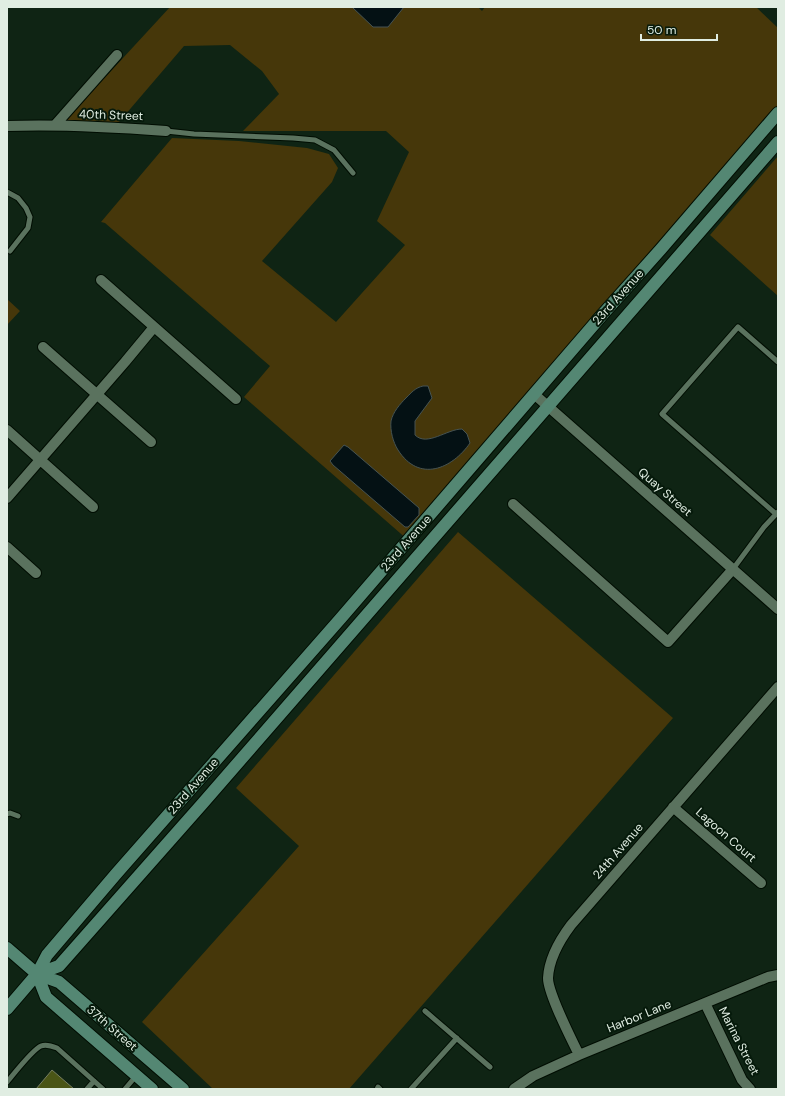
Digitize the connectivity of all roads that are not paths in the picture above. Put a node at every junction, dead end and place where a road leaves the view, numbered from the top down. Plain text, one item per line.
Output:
1 (117, 55) dead end
2 (778, 113) edge
3 (56, 124) junction
4 (7, 126) edge
5 (166, 131) joint
6 (778, 142) edge
7 (353, 173) dead end
8 (7, 192) edge
9 (10, 251) dead end
10 (101, 280) dead end
11 (154, 327) junction
12 (43, 348) dead end
13 (778, 362) edge
14 (97, 394) junction
15 (534, 394) junction
16 (236, 399) dead end
17 (548, 406) junction
18 (7, 430) edge
19 (150, 442) dead end
20 (40, 460) junction
21 (7, 498) edge
22 (513, 504) dead end
23 (93, 507) dead end
24 (777, 513) edge
25 (7, 547) edge
26 (733, 569) junction
27 (36, 572) dead end
28 (778, 609) edge
29 (778, 687) edge
30 (673, 807) junction
31 (7, 814) edge
32 (18, 816) dead end
33 (761, 883) dead end
34 (7, 948) edge
35 (37, 974) junction
36 (778, 975) edge
37 (705, 1003) junction
38 (7, 1009) edge
39 (425, 1011) dead end
40 (457, 1038) junction
41 (579, 1055) junction
42 (490, 1067) dead end
43 (137, 1076) junction
44 (94, 1081) junction
45 (7, 1082) edge
46 (88, 1089) edge
47 (103, 1089) edge
48 (125, 1089) edge
49 (152, 1089) edge
50 (183, 1089) edge
51 (377, 1089) edge
52 (380, 1089) edge
53 (411, 1089) edge
54 (514, 1089) edge
55 (750, 1089) edge

1 - 3 street, 40th Street
2 - 15 main road, 23rd Avenue
3 - 4 street, 40th Street
3 - 5 street, 40th Street
5 - 7 lane
6 - 17 main road, 23rd Avenue
8 - 9 lane
10 - 11 street
11 - 14 street
11 - 16 street
12 - 14 street
13 - 24 lane
14 - 19 street
14 - 20 street
15 - 17 street, Quay Street
15 - 35 main road, 23rd Avenue
17 - 26 street, Quay Street
17 - 35 main road, 23rd Avenue
18 - 20 street
20 - 21 street
20 - 23 street
22 - 26 street
24 - 26 lane
25 - 27 street
26 - 28 street, Quay Street
29 - 30 street, 24th Avenue
30 - 33 street, Lagoon Court
30 - 41 street, 24th Avenue
31 - 32 lane
34 - 35 main road, 37th Street
35 - 38 main road, 23rd Avenue
35 - 43 main road, 37th Street
35 - 50 main road, 37th Street
36 - 37 street, Harbor Lane
37 - 41 street, Harbor Lane
37 - 55 street, Marina Street
39 - 40 lane
40 - 42 lane
40 - 53 lane
41 - 54 street, Harbor Lane
43 - 48 lane
43 - 49 main road, 37th Street
44 - 45 lane
44 - 46 lane
44 - 47 lane
51 - 52 lane

